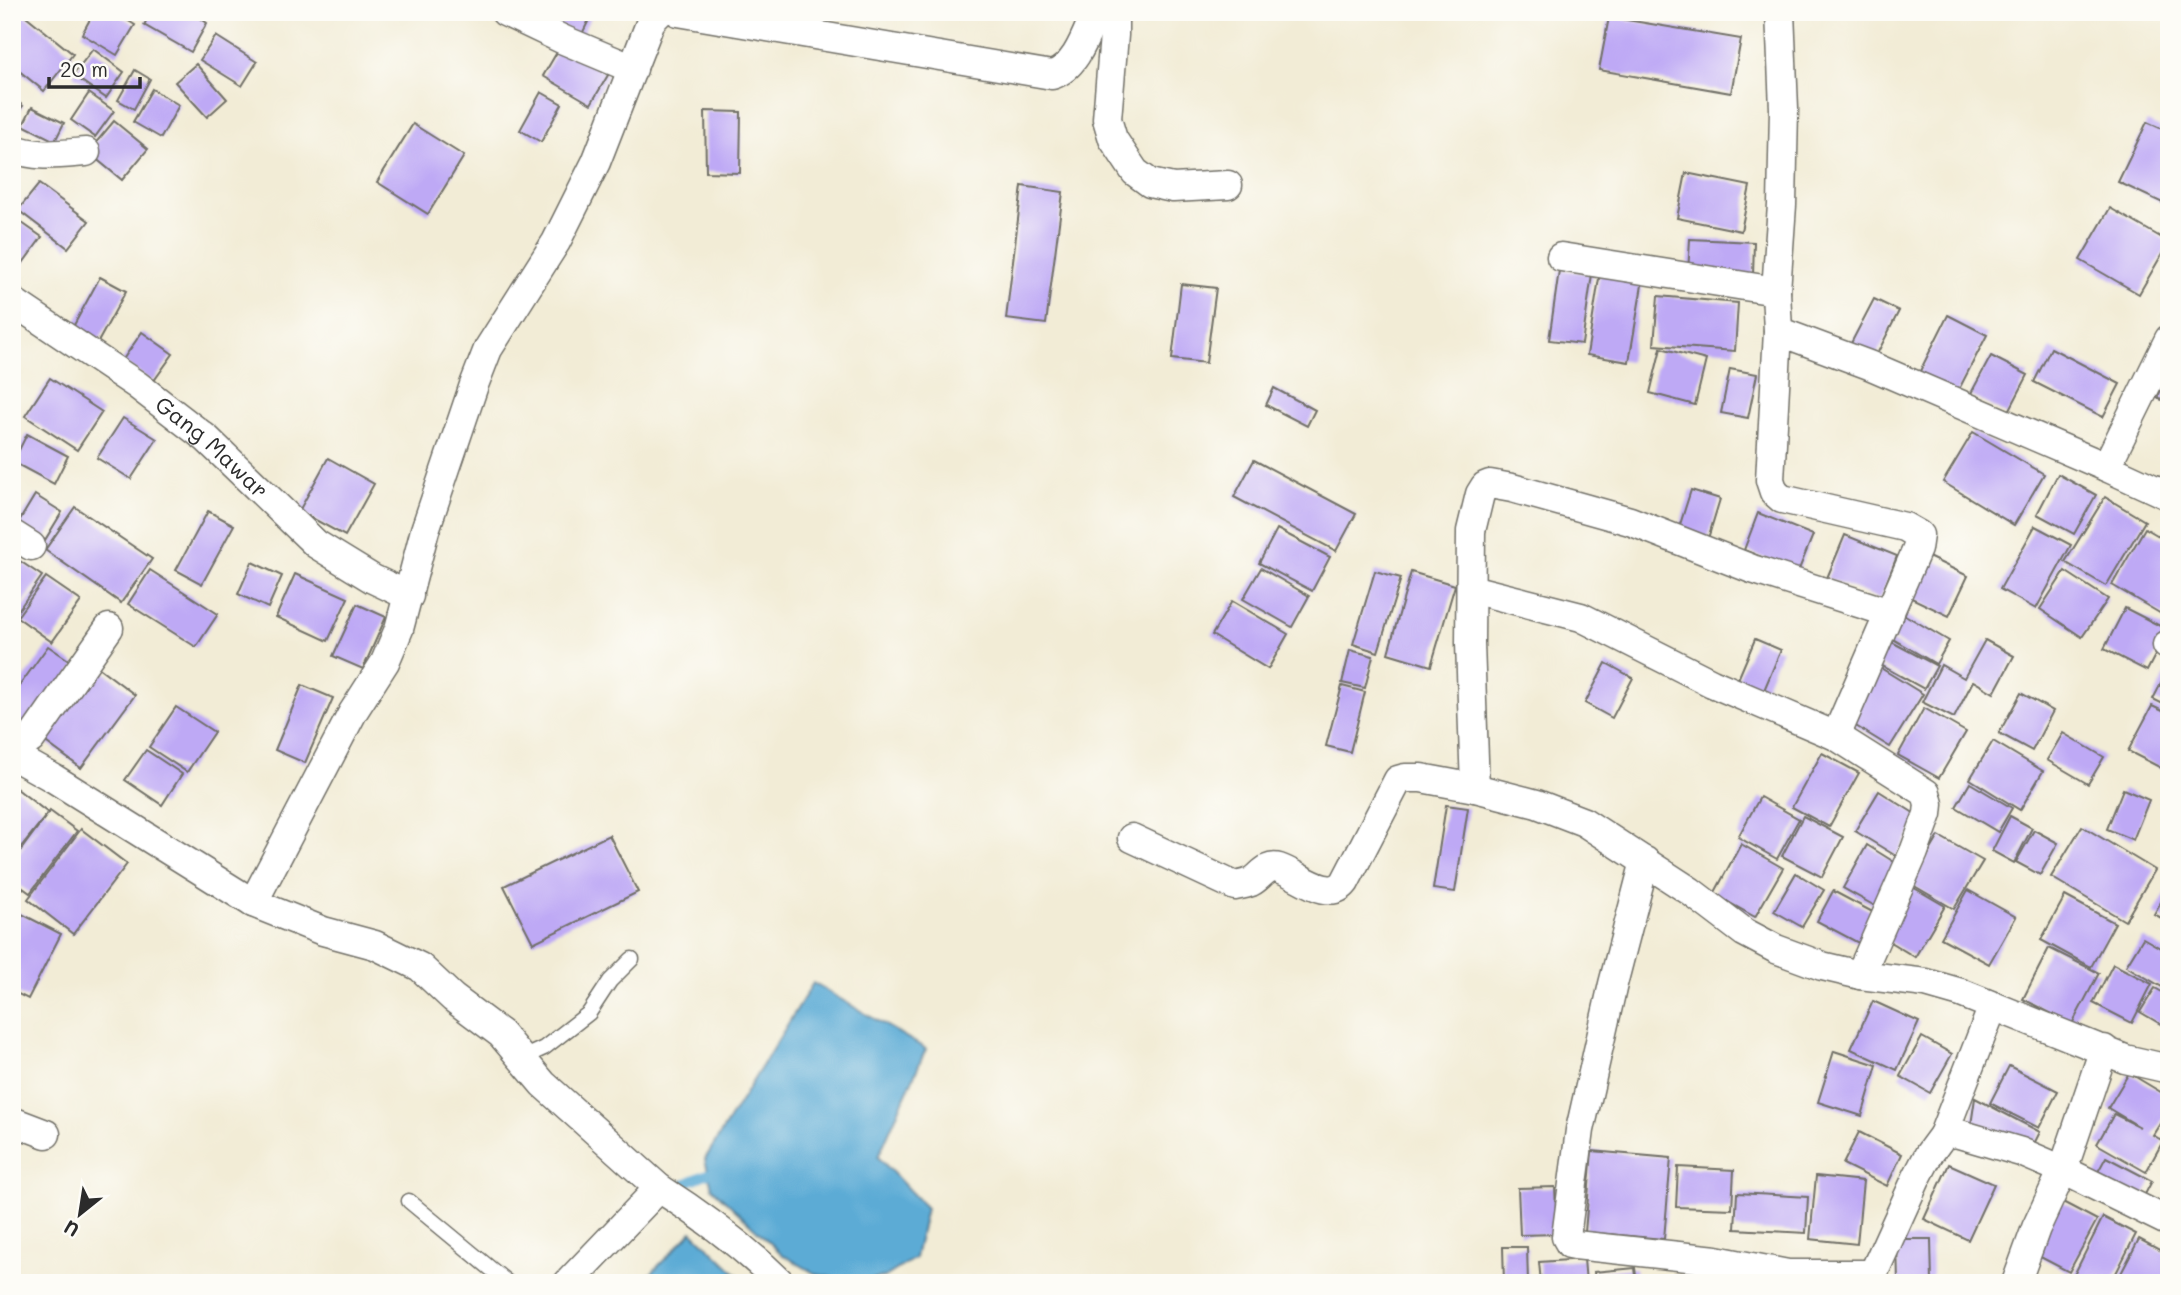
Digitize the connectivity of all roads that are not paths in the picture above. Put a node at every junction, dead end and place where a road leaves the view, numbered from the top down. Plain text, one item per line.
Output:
1 (505, 12) edge
2 (660, 12) edge
3 (678, 12) edge
4 (1096, 12) edge
5 (1114, 12) edge
6 (1780, 12) edge
7 (633, 69) junction
8 (12, 148) edge
9 (86, 152) dead end
10 (1228, 186) dead end
11 (1561, 257) dead end
12 (1776, 291) junction
13 (12, 301) edge
14 (1795, 338) junction
15 (2169, 339) edge
16 (2106, 467) junction
17 (2169, 496) edge
18 (1471, 589) junction
19 (409, 596) junction
20 (1890, 613) junction
21 (110, 628) dead end
22 (1836, 736) junction
23 (12, 753) edge
24 (1475, 788) junction
25 (1132, 838) dead end
26 (1645, 862) junction
27 (253, 903) junction
28 (632, 959) dead end
29 (1860, 975) junction
30 (1993, 1006) junction
31 (2104, 1049) junction
32 (520, 1059) junction
33 (2169, 1069) edge
34 (12, 1121) edge
35 (46, 1134) dead end
36 (1943, 1135) junction
37 (2063, 1170) junction
38 (659, 1188) junction
39 (409, 1201) dead end
40 (2169, 1222) edge
41 (1870, 1278) edge
42 (508, 1283) edge
43 (568, 1283) edge
44 (781, 1283) edge
45 (2016, 1283) edge

1 - 7 street
2 - 7 street
3 - 4 street
5 - 10 street
6 - 12 street
7 - 19 street
8 - 9 street
11 - 12 street
12 - 14 street
13 - 19 street, Gang Mawar
14 - 16 street
14 - 20 street
15 - 16 street
16 - 17 street
18 - 20 street
18 - 22 street
18 - 24 street
19 - 27 street
20 - 22 street
21 - 23 street
22 - 29 street
23 - 27 street
24 - 25 street
24 - 26 street
26 - 29 street
26 - 41 street
27 - 32 street
28 - 32 lane
29 - 30 street
30 - 31 street
30 - 36 street
31 - 33 street
31 - 37 street
32 - 38 street
34 - 35 street
36 - 37 street
36 - 41 street
37 - 40 street
37 - 45 street
38 - 43 street
38 - 44 street
39 - 42 lane

